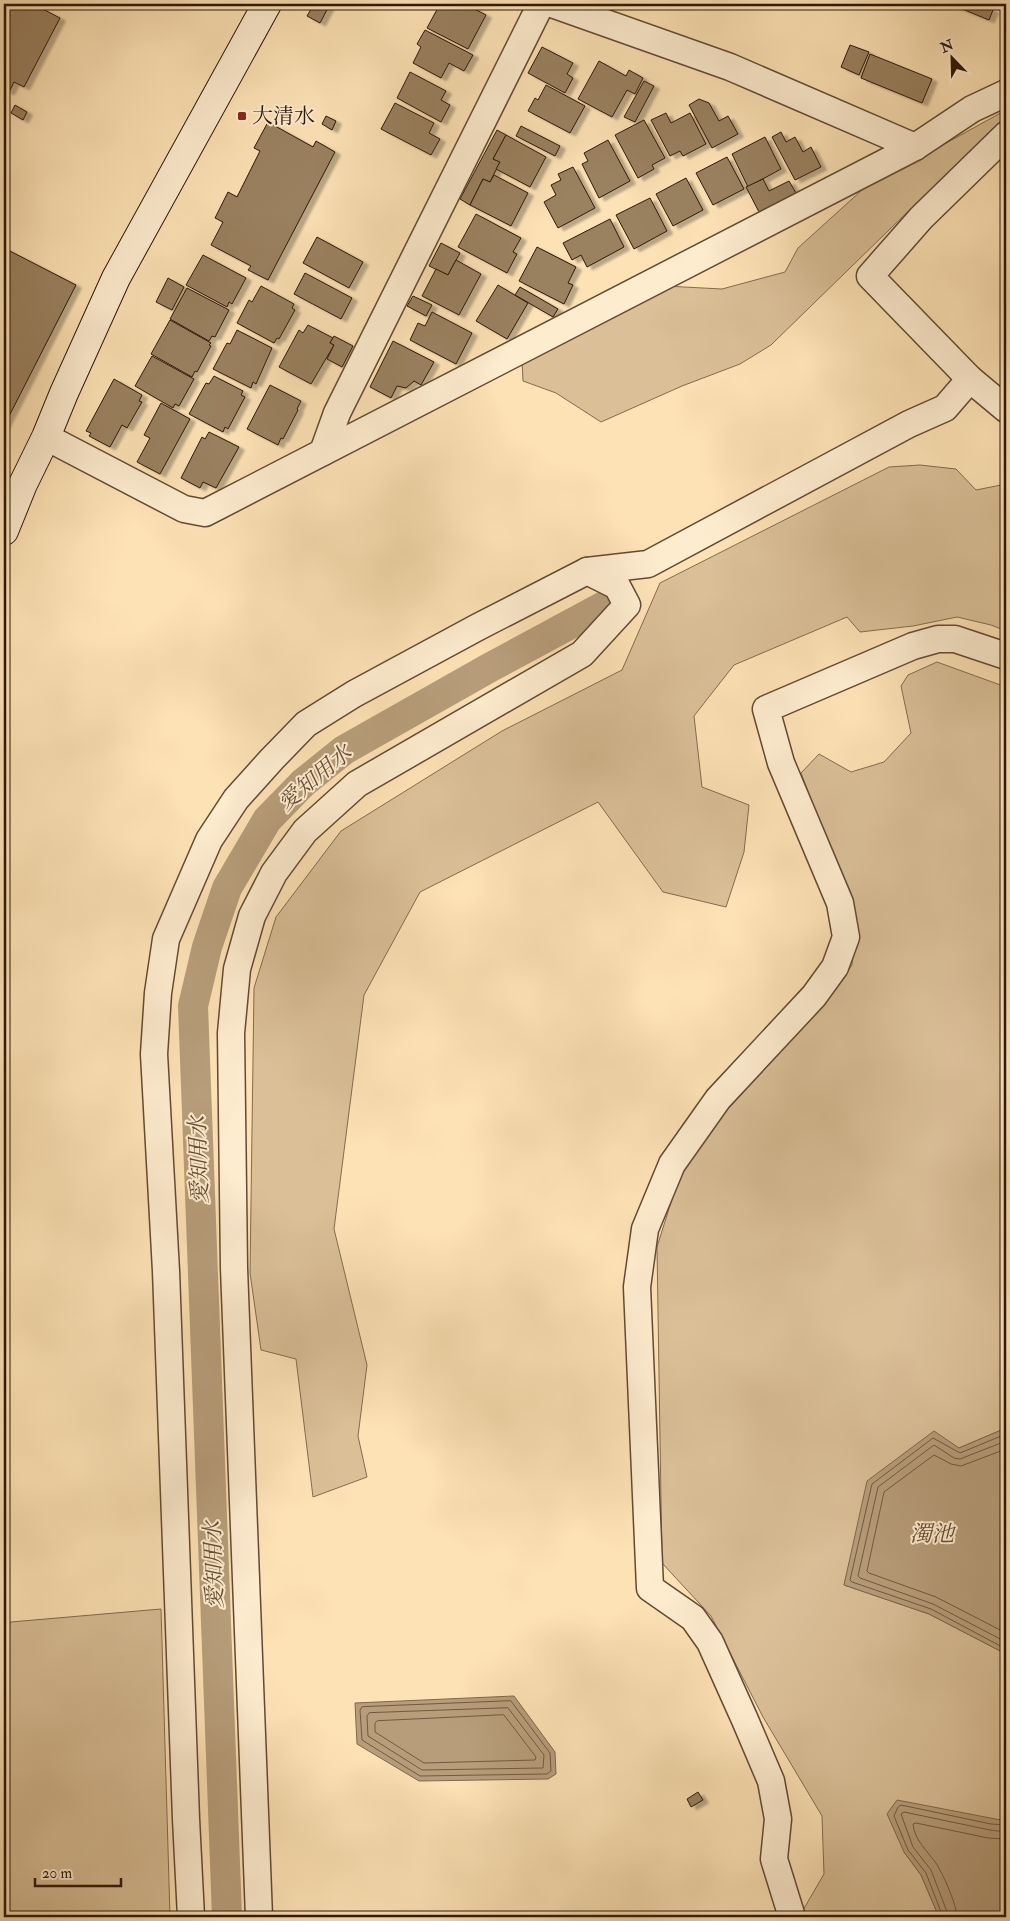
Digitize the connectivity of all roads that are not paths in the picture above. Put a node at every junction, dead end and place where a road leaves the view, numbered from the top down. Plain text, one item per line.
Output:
1 (267, 4) edge
2 (541, 4) edge
3 (552, 4) edge
4 (1006, 93) edge
5 (1006, 135) edge
6 (915, 147) junction
7 (970, 379) junction
8 (1006, 409) edge
9 (46, 437) junction
10 (323, 452) junction
11 (4, 531) edge
12 (587, 571) junction
13 (1006, 656) edge
14 (191, 1917) edge
15 (259, 1917) edge
16 (792, 1917) edge

1 - 9 street
2 - 10 street
3 - 6 street
4 - 6 street
5 - 7 street
6 - 10 street
7 - 8 street
7 - 12 street
9 - 10 street
9 - 11 street
12 - 14 street
12 - 15 street
13 - 16 street

